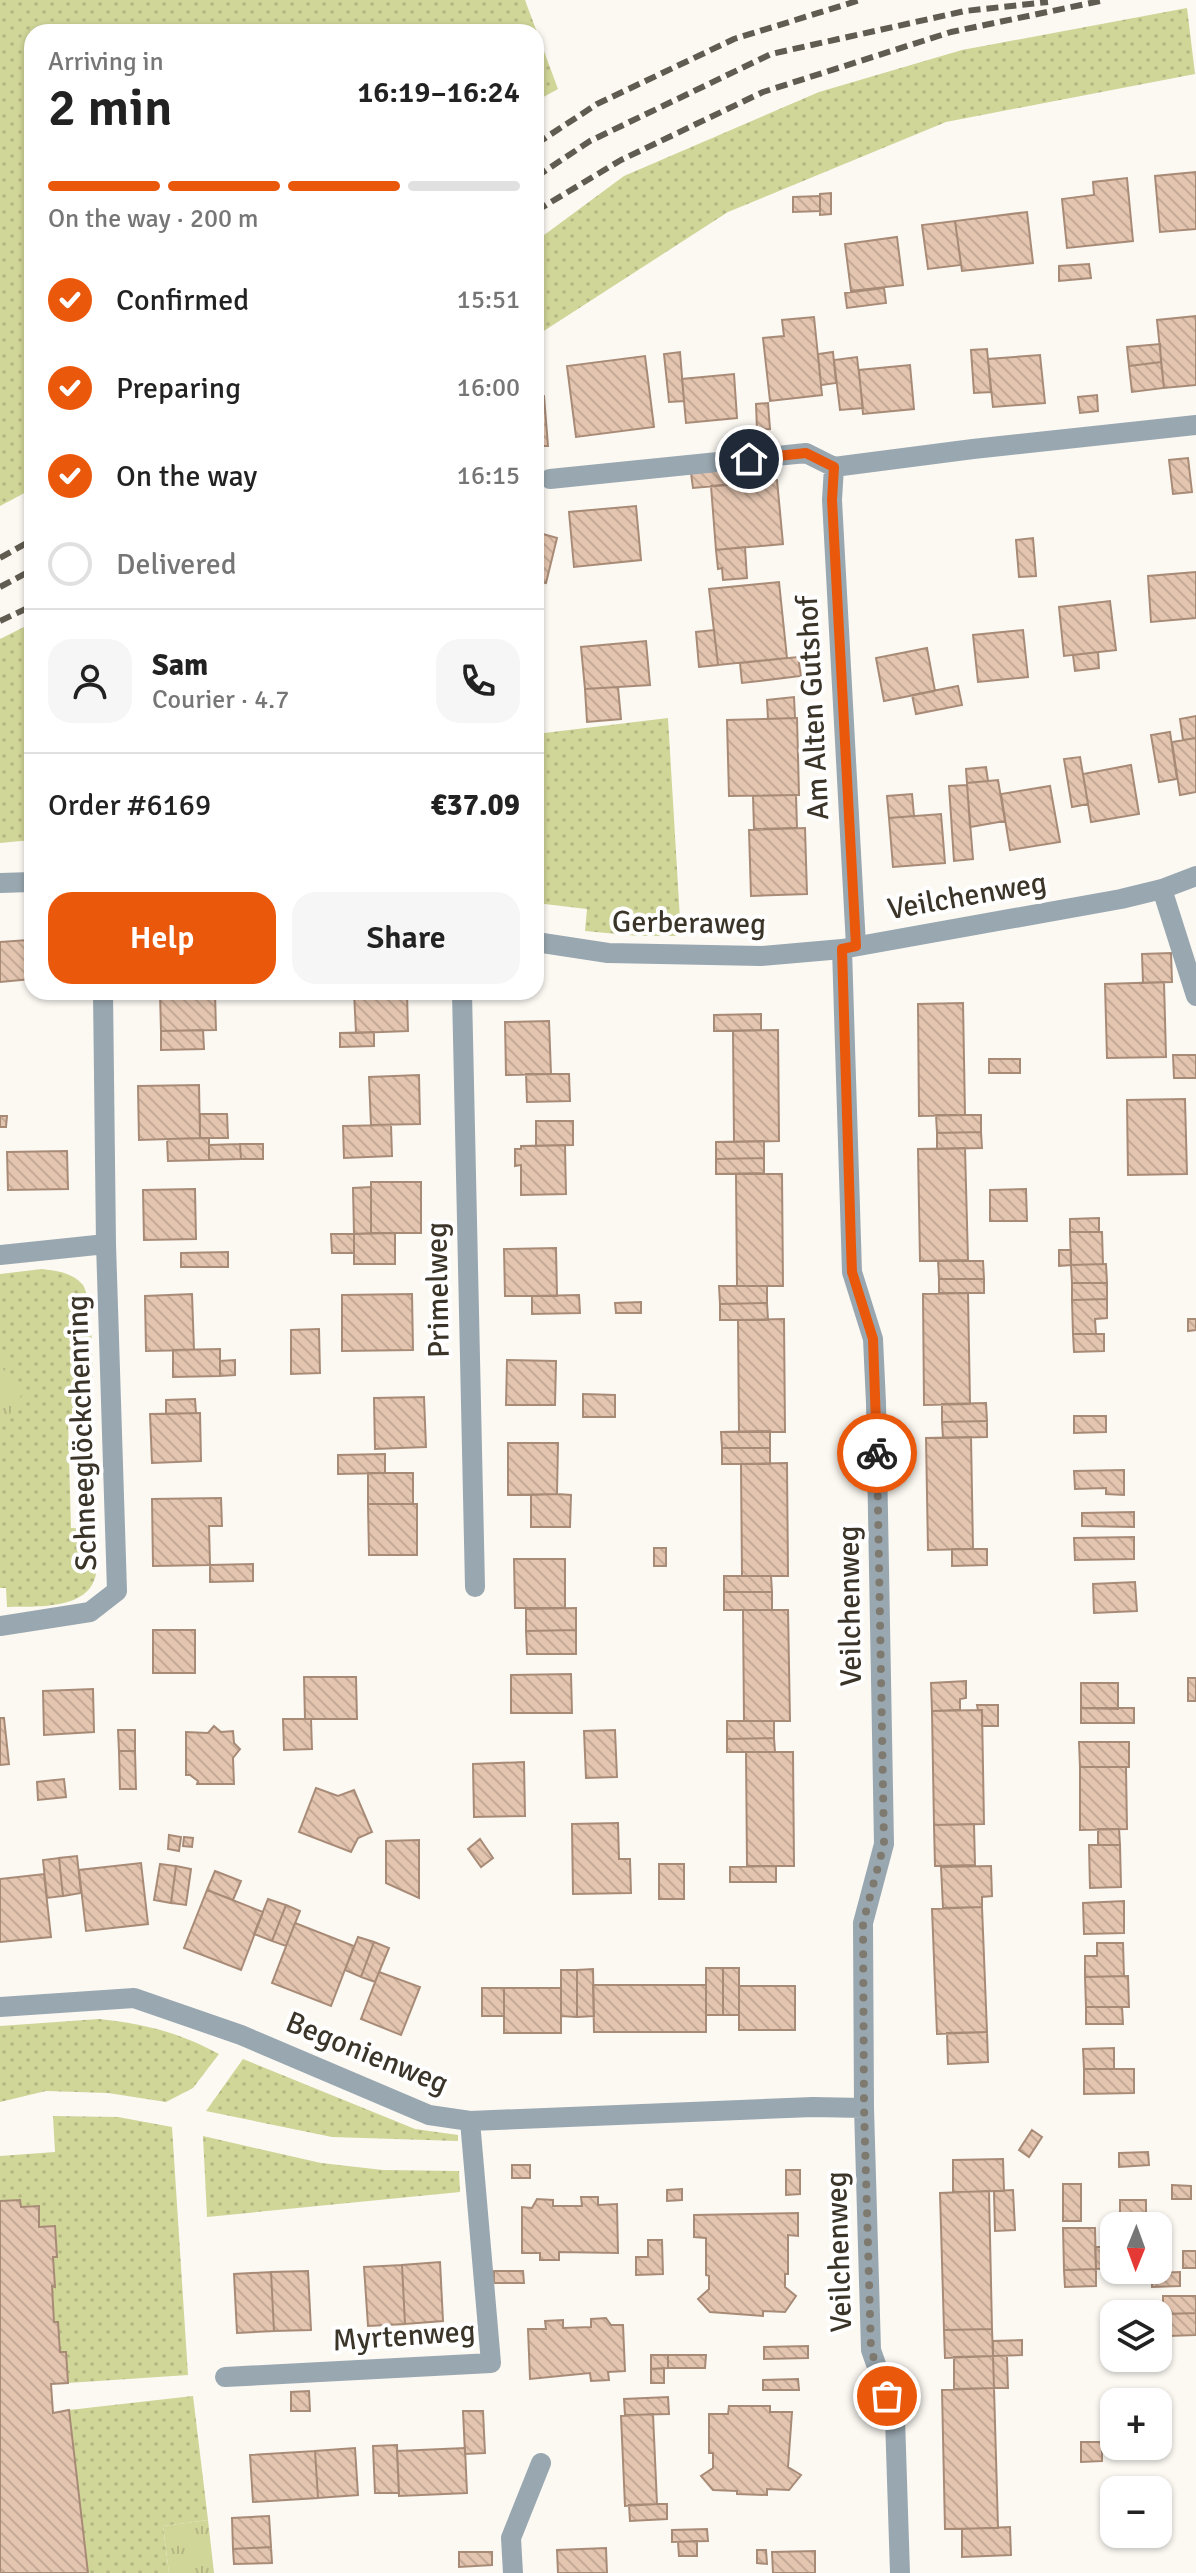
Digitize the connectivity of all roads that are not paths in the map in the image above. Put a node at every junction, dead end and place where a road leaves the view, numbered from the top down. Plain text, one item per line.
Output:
1 (1196, 425) edge
2 (834, 467) junction
3 (550, 479) dead end
4 (1196, 876) edge
5 (24, 882) edge
6 (0, 883) edge
7 (1162, 889) junction
8 (544, 943) edge
9 (849, 948) junction
10 (1196, 996) edge
11 (103, 1000) edge
12 (462, 1000) edge
13 (106, 1244) junction
14 (0, 1255) edge
15 (475, 1587) dead end
16 (0, 1626) edge
17 (0, 2007) edge
18 (864, 2108) junction
19 (470, 2121) junction
20 (225, 2377) dead end
21 (541, 2463) dead end
22 (513, 2573) edge
23 (900, 2573) edge

1 - 2 street
2 - 3 street
2 - 9 street, Am Alten Gutshof
4 - 7 street, Veilchenweg
5 - 6 street
7 - 9 street, Veilchenweg
7 - 10 street
8 - 9 street, Gerberaweg
9 - 18 street, Veilchenweg
11 - 13 street, Schneeglöckchenring
12 - 15 street, Primelweg
13 - 14 street
13 - 16 street, Schneeglöckchenring
17 - 19 street, Begonienweg
18 - 19 street, Begonienweg
18 - 23 street, Veilchenweg
19 - 20 street, Myrtenweg
21 - 22 street

